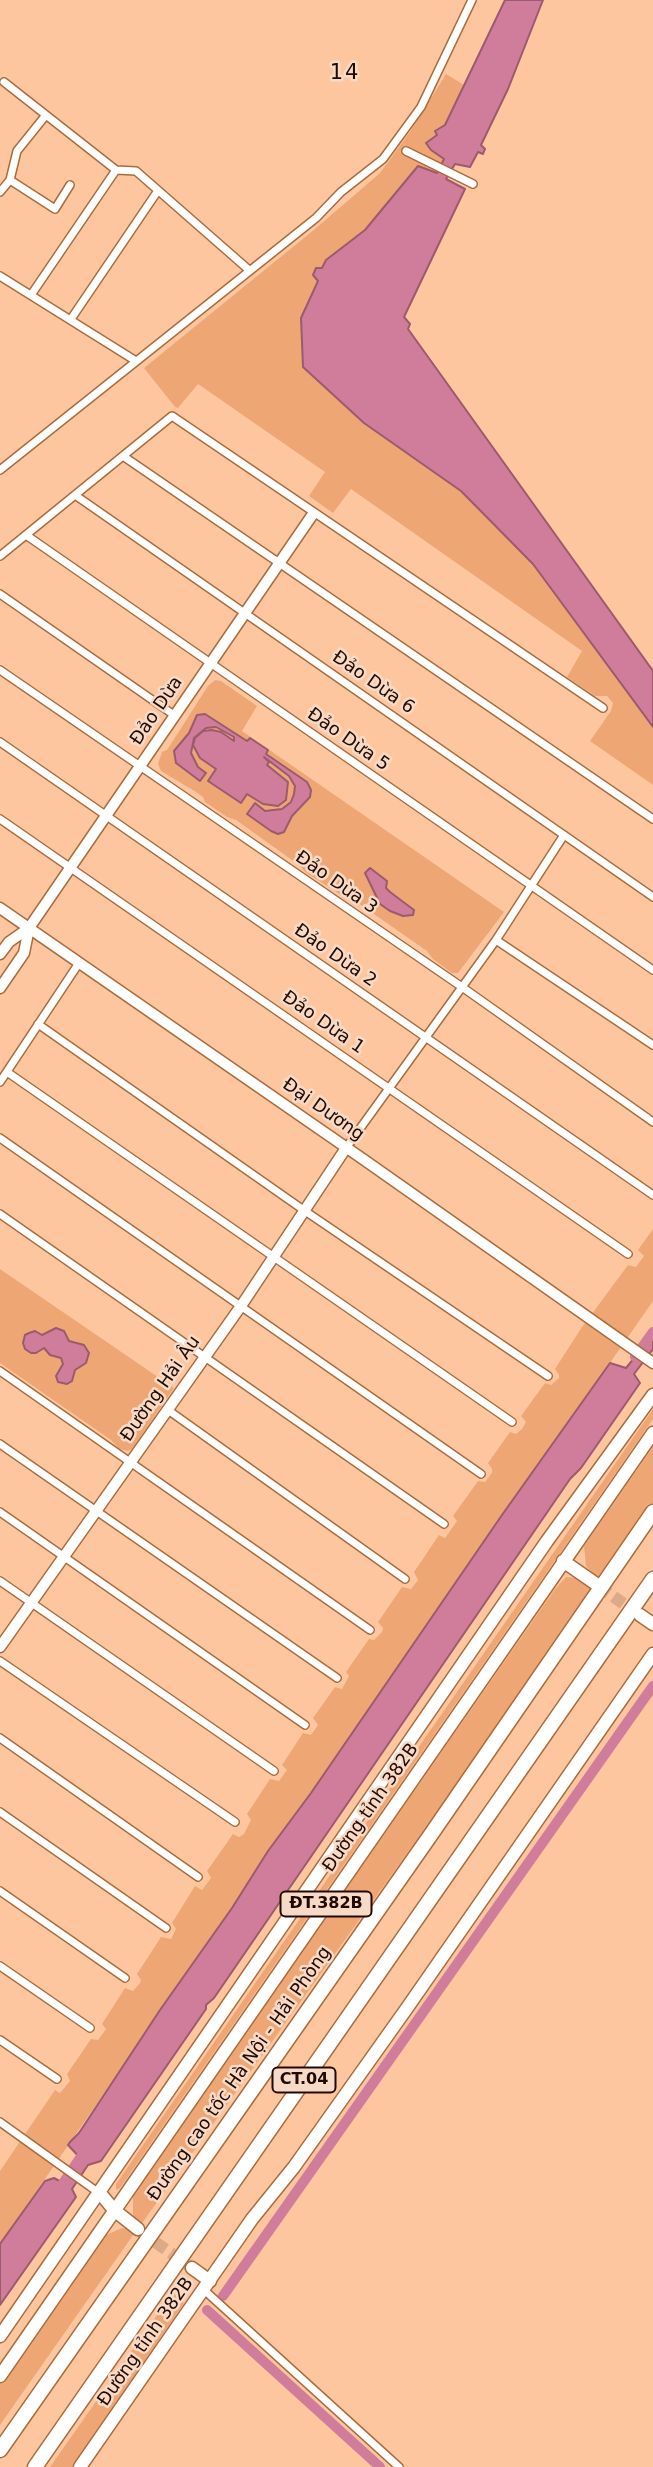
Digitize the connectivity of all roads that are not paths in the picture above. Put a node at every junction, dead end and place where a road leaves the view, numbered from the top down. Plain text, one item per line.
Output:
1 (472, 0) edge
2 (4, 82) dead end
3 (46, 115) junction
4 (406, 151) dead end
5 (116, 170) junction
6 (10, 180) junction
7 (473, 184) dead end
8 (70, 185) dead end
9 (0, 192) edge
10 (158, 192) junction
11 (249, 270) junction
12 (0, 276) edge
13 (31, 295) junction
14 (71, 319) junction
15 (136, 360) junction
16 (124, 456) junction
17 (0, 470) edge
18 (75, 495) junction
19 (313, 513) junction
20 (26, 535) junction
21 (0, 556) edge
22 (279, 564) junction
23 (0, 594) edge
24 (245, 613) junction
25 (211, 663) junction
26 (0, 670) edge
27 (603, 708) dead end
28 (174, 715) junction
29 (0, 742) edge
30 (139, 767) junction
31 (106, 815) junction
32 (0, 819) edge
33 (653, 819) edge
34 (564, 835) junction
35 (70, 868) junction
36 (532, 887) junction
37 (653, 897) edge
38 (0, 908) edge
39 (29, 928) junction
40 (496, 940) junction
41 (0, 954) edge
42 (79, 963) junction
43 (653, 970) edge
44 (462, 987) junction
45 (0, 988) edge
46 (38, 1024) junction
47 (424, 1038) junction
48 (653, 1045) edge
49 (7, 1072) junction
50 (0, 1082) edge
51 (388, 1088) junction
52 (653, 1122) edge
53 (0, 1138) edge
54 (346, 1148) junction
55 (653, 1195) edge
56 (305, 1211) junction
57 (0, 1214) edge
58 (628, 1254) dead end
59 (272, 1256) junction
60 (241, 1306) junction
61 (205, 1357) junction
62 (653, 1363) edge
63 (0, 1371) edge
64 (548, 1376) dead end
65 (653, 1395) edge
66 (168, 1410) junction
67 (512, 1422) dead end
68 (653, 1433) edge
69 (0, 1444) edge
70 (132, 1462) junction
71 (481, 1474) dead end
72 (0, 1512) edge
73 (96, 1512) junction
74 (653, 1512) edge
75 (444, 1524) dead end
76 (64, 1558) junction
77 (563, 1561) junction
78 (405, 1579) dead end
79 (653, 1579) edge
80 (0, 1581) edge
81 (599, 1586) tunnel mouth
82 (31, 1603) junction
83 (639, 1615) tunnel mouth
84 (653, 1624) edge
85 (370, 1630) dead end
86 (0, 1647) edge
87 (652, 1658) edge
88 (0, 1661) edge
89 (337, 1678) dead end
90 (572, 1693) junction
91 (305, 1725) dead end
92 (0, 1738) edge
93 (274, 1771) dead end
94 (0, 1812) edge
95 (235, 1822) dead end
96 (432, 1833) junction
97 (198, 1877) dead end
98 (0, 1891) edge
99 (166, 1928) dead end
100 (0, 1966) edge
101 (125, 1978) dead end
102 (90, 2028) dead end
103 (0, 2040) edge
104 (57, 2079) dead end
105 (0, 2122) edge
106 (100, 2193) junction
107 (114, 2210) junction
108 (138, 2229) tunnel mouth
109 (192, 2268) tunnel mouth
110 (206, 2285) junction
111 (0, 2336) edge
112 (0, 2376) edge
113 (0, 2433) edge
114 (0, 2450) edge
115 (35, 2467) edge
116 (46, 2467) edge
117 (80, 2467) edge
118 (399, 2467) edge

1 - 11 street
2 - 3 street
3 - 5 street
3 - 6 street
4 - 7 street
5 - 10 street
5 - 13 street
6 - 8 street
6 - 9 street
10 - 11 street
10 - 14 street
11 - 15 street
12 - 13 street
13 - 14 street
14 - 15 street
15 - 17 street
16 - 18 street
16 - 19 street
16 - 22 street
18 - 20 street
18 - 24 street, Đảo Dừa 6
19 - 22 street, Đảo Dừa
19 - 27 street
20 - 21 street
20 - 25 street, Đảo Dừa 5
22 - 24 street, Đảo Dừa
22 - 33 street
23 - 28 street
24 - 25 street, Đảo Dừa
24 - 34 street, Đảo Dừa 6
25 - 28 street, Đảo Dừa
25 - 36 street, Đảo Dừa 5
26 - 30 street, Đảo Dừa 3
28 - 30 street, Đảo Dừa
29 - 31 street, Đảo Dừa 2
30 - 31 street, Đảo Dừa
30 - 44 street, Đảo Dừa 3
31 - 35 street, Đảo Dừa
31 - 47 street, Đảo Dừa 2
32 - 35 street, Đảo Dừa 1
34 - 36 street
34 - 37 street, Đảo Dừa 6
35 - 39 street, Đảo Dừa
35 - 51 street, Đảo Dừa 1
36 - 40 street
36 - 43 street, Đảo Dừa 5
38 - 39 street, Đại Dương
39 - 41 street
39 - 42 street, Đại Dương
39 - 45 street
40 - 44 street
40 - 48 street
42 - 46 street
42 - 54 street, Đại Dương
44 - 47 street
44 - 52 street, Đảo Dừa 3
46 - 49 street
46 - 56 street
47 - 51 street
47 - 55 street, Đảo Dừa 2
49 - 50 street
49 - 59 street
51 - 54 street
51 - 58 street, Đảo Dừa 1
53 - 60 street
54 - 56 street, Đường Hải Âu
54 - 62 street, Đại Dương
56 - 59 street, Đường Hải Âu
56 - 64 street
57 - 61 street
59 - 60 street, Đường Hải Âu
59 - 67 street
60 - 61 street, Đường Hải Âu
60 - 71 street
61 - 66 street, Đường Hải Âu
61 - 75 street
63 - 70 street
65 - 106 main road, Đường tỉnh 382B / ĐT.382B
66 - 70 street, Đường Hải Âu
66 - 78 street
68 - 77 main road, Đường tỉnh 382B / ĐT.382B
69 - 73 street
70 - 73 street, Đường Hải Âu
70 - 85 street
72 - 76 street
73 - 76 street, Đường Hải Âu
73 - 89 street
74 - 96 highway, Đường cao tốc Hà Nội - Hải Phòng / CT.04
76 - 82 street, Đường Hải Âu
76 - 91 street
77 - 81 main road
77 - 107 main road, Đường tỉnh 382B / ĐT.382B
79 - 90 highway, CT.04
80 - 82 street
82 - 86 street, Đường Hải Âu
82 - 93 street
83 - 84 main road
87 - 110 main road, Đường tỉnh 382B
88 - 95 street
90 - 115 highway, CT.04
90 - 116 highway
92 - 97 street
94 - 99 street
96 - 113 highway
96 - 114 highway, Đường cao tốc Hà Nội - Hải Phòng / CT.04
98 - 101 street
100 - 102 street
103 - 104 street
105 - 106 street
106 - 107 main road
106 - 111 main road, Đường tỉnh 382B / ĐT.382B
107 - 108 main road
107 - 112 main road, Đường tỉnh 382B / ĐT.382B
109 - 110 main road
110 - 117 main road, Đường tỉnh 382B
110 - 118 street

